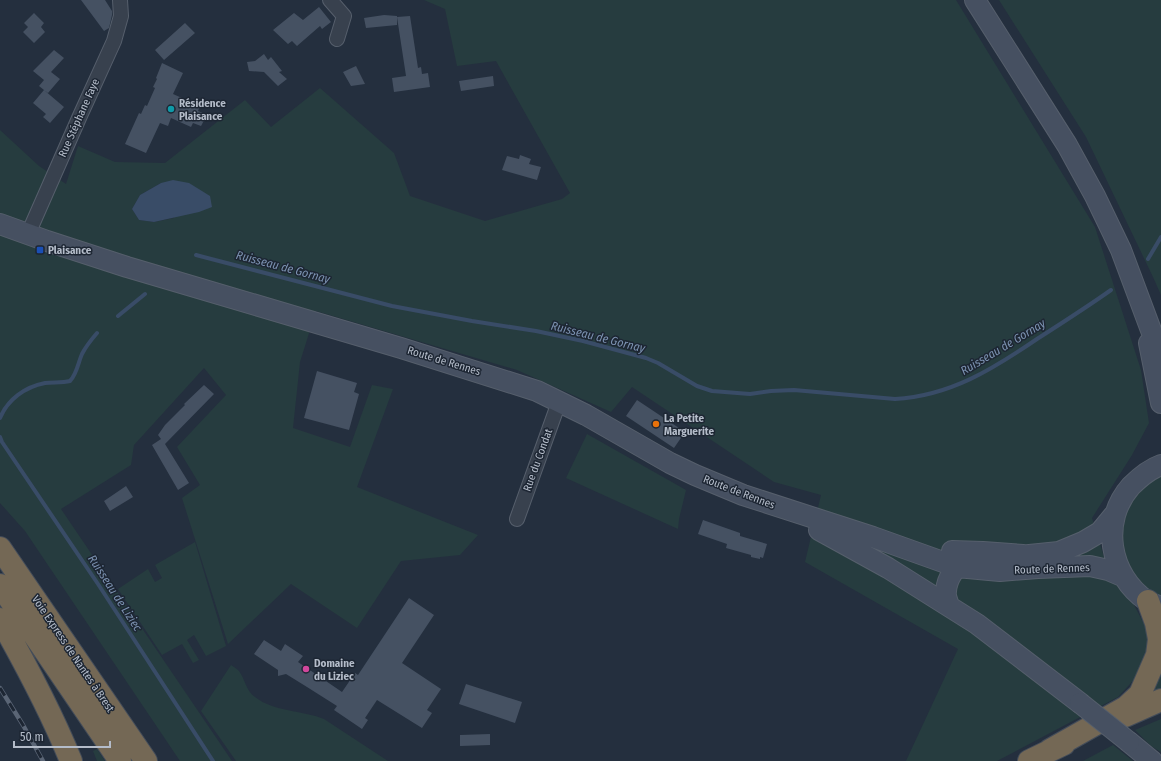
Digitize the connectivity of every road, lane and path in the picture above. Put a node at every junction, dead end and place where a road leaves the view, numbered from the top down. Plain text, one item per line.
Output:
1 (120, 0) edge
2 (330, 0) edge
3 (975, 0) edge
4 (337, 39) dead end
5 (0, 224) edge
6 (28, 234) junction
7 (1141, 301) junction
8 (1161, 357) edge
9 (559, 402) junction
10 (1161, 403) edge
11 (1160, 463) edge
12 (781, 508) junction
13 (1114, 515) junction
14 (517, 519) dead end
15 (873, 537) junction
16 (0, 548) edge
17 (1023, 555) junction
18 (957, 567) junction
19 (1000, 571) junction
20 (1122, 576) junction
21 (0, 585) edge
22 (1154, 604) edge
23 (949, 606) junction
24 (0, 619) edge
25 (977, 624) junction
26 (1161, 700) edge
27 (1161, 707) edge
28 (1049, 756) edge
29 (1152, 760) edge
30 (71, 761) edge
31 (120, 761) edge
32 (146, 761) edge
33 (1029, 761) edge

1 - 6 street, Rue Stéphane Faye
2 - 4 street
3 - 7 main road
5 - 6 main road, Route de Rennes
6 - 9 main road, Route de Rennes
7 - 8 main road
7 - 10 main road
9 - 12 main road, Route de Rennes
9 - 14 street, Rue du Condat
11 - 13 main road
12 - 15 main road, Route de Rennes
12 - 23 main road
13 - 17 main road, Route de Rennes
13 - 20 main road
15 - 17 main road, Route de Rennes
15 - 18 main road, Route de Rennes
16 - 32 highway, Voie Express de Nantes à Brest
17 - 18 main road, Route de Rennes
18 - 19 main road, Route de Rennes
18 - 23 main road
19 - 20 main road, Route de Rennes
19 - 25 main road
20 - 22 main road
21 - 31 highway, Voie Express de Nantes à Brest
22 - 28 highway
23 - 25 main road
24 - 30 highway
25 - 29 main road, bridge
26 - 28 highway
27 - 28 highway
28 - 33 highway

